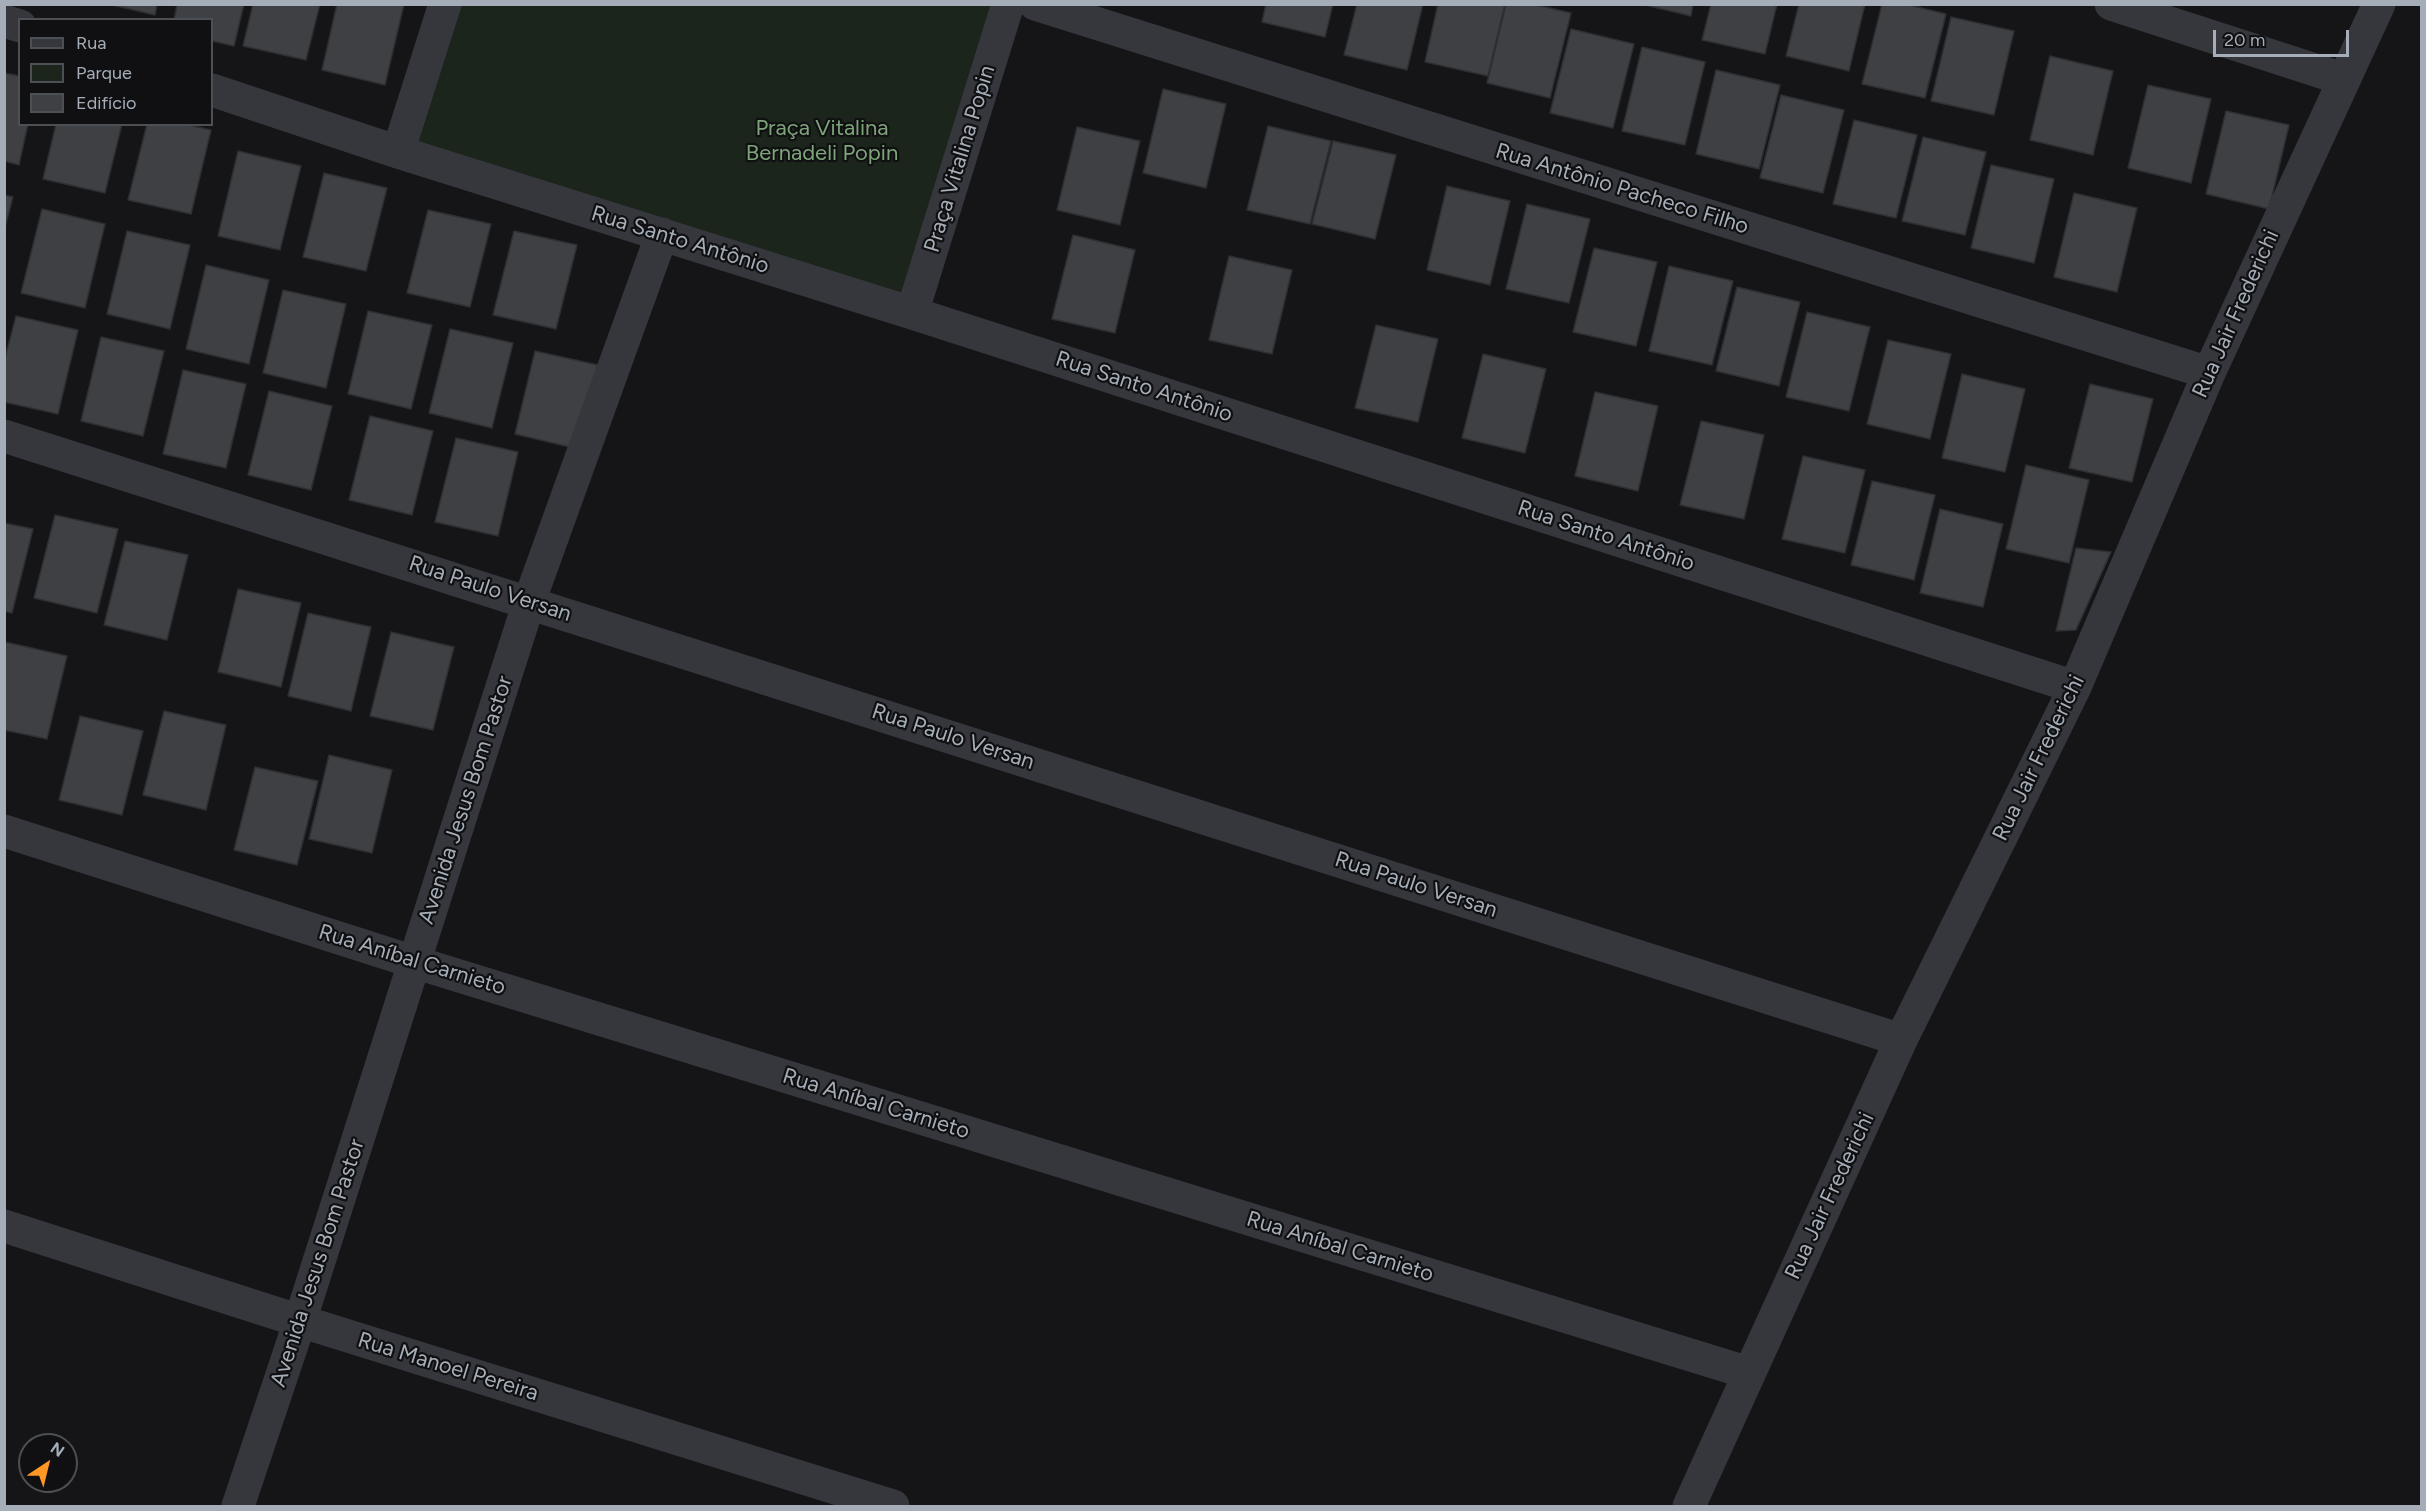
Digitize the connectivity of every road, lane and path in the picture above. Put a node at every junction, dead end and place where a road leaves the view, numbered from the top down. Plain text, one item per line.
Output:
1 (445, 4) edge
2 (1008, 4) edge
3 (1035, 4) edge
4 (2111, 4) edge
5 (2379, 4) edge
6 (2343, 79) junction
7 (213, 90) edge
8 (398, 152) junction
9 (662, 234) junction
10 (912, 313) junction
11 (2209, 373) junction
12 (4, 436) edge
13 (529, 602) junction
14 (2075, 687) junction
15 (4, 831) edge
16 (414, 962) junction
17 (1901, 1040) junction
18 (4, 1226) edge
19 (300, 1321) junction
20 (1749, 1373) junction
21 (238, 1506) edge
22 (893, 1506) edge
23 (1689, 1506) edge

1 - 8 street
2 - 10 street, Praça Vitalina Popin
3 - 11 street, Rua Antônio Pacheco Filho
4 - 6 street
5 - 6 street, Rua Jair Frederichi
6 - 11 street, Rua Jair Frederichi
7 - 8 street, Rua Santo Antônio
8 - 9 street, Rua Santo Antônio
9 - 10 street, Rua Santo Antônio
9 - 13 street, Avenida Jesus Bom Pastor
10 - 14 street, Rua Santo Antônio
11 - 14 street, Rua Jair Frederichi
12 - 13 street, Rua Paulo Versan
13 - 16 street, Avenida Jesus Bom Pastor
13 - 17 street, Rua Paulo Versan
14 - 17 street, Rua Jair Frederichi
15 - 16 street, Rua Aníbal Carnieto
16 - 19 street, Avenida Jesus Bom Pastor
16 - 20 street, Rua Aníbal Carnieto
17 - 20 street, Rua Jair Frederichi
18 - 19 street, Rua Manoel Pereira
19 - 21 street, Avenida Jesus Bom Pastor
19 - 22 street, Rua Manoel Pereira
20 - 23 street, Rua Jair Frederichi

